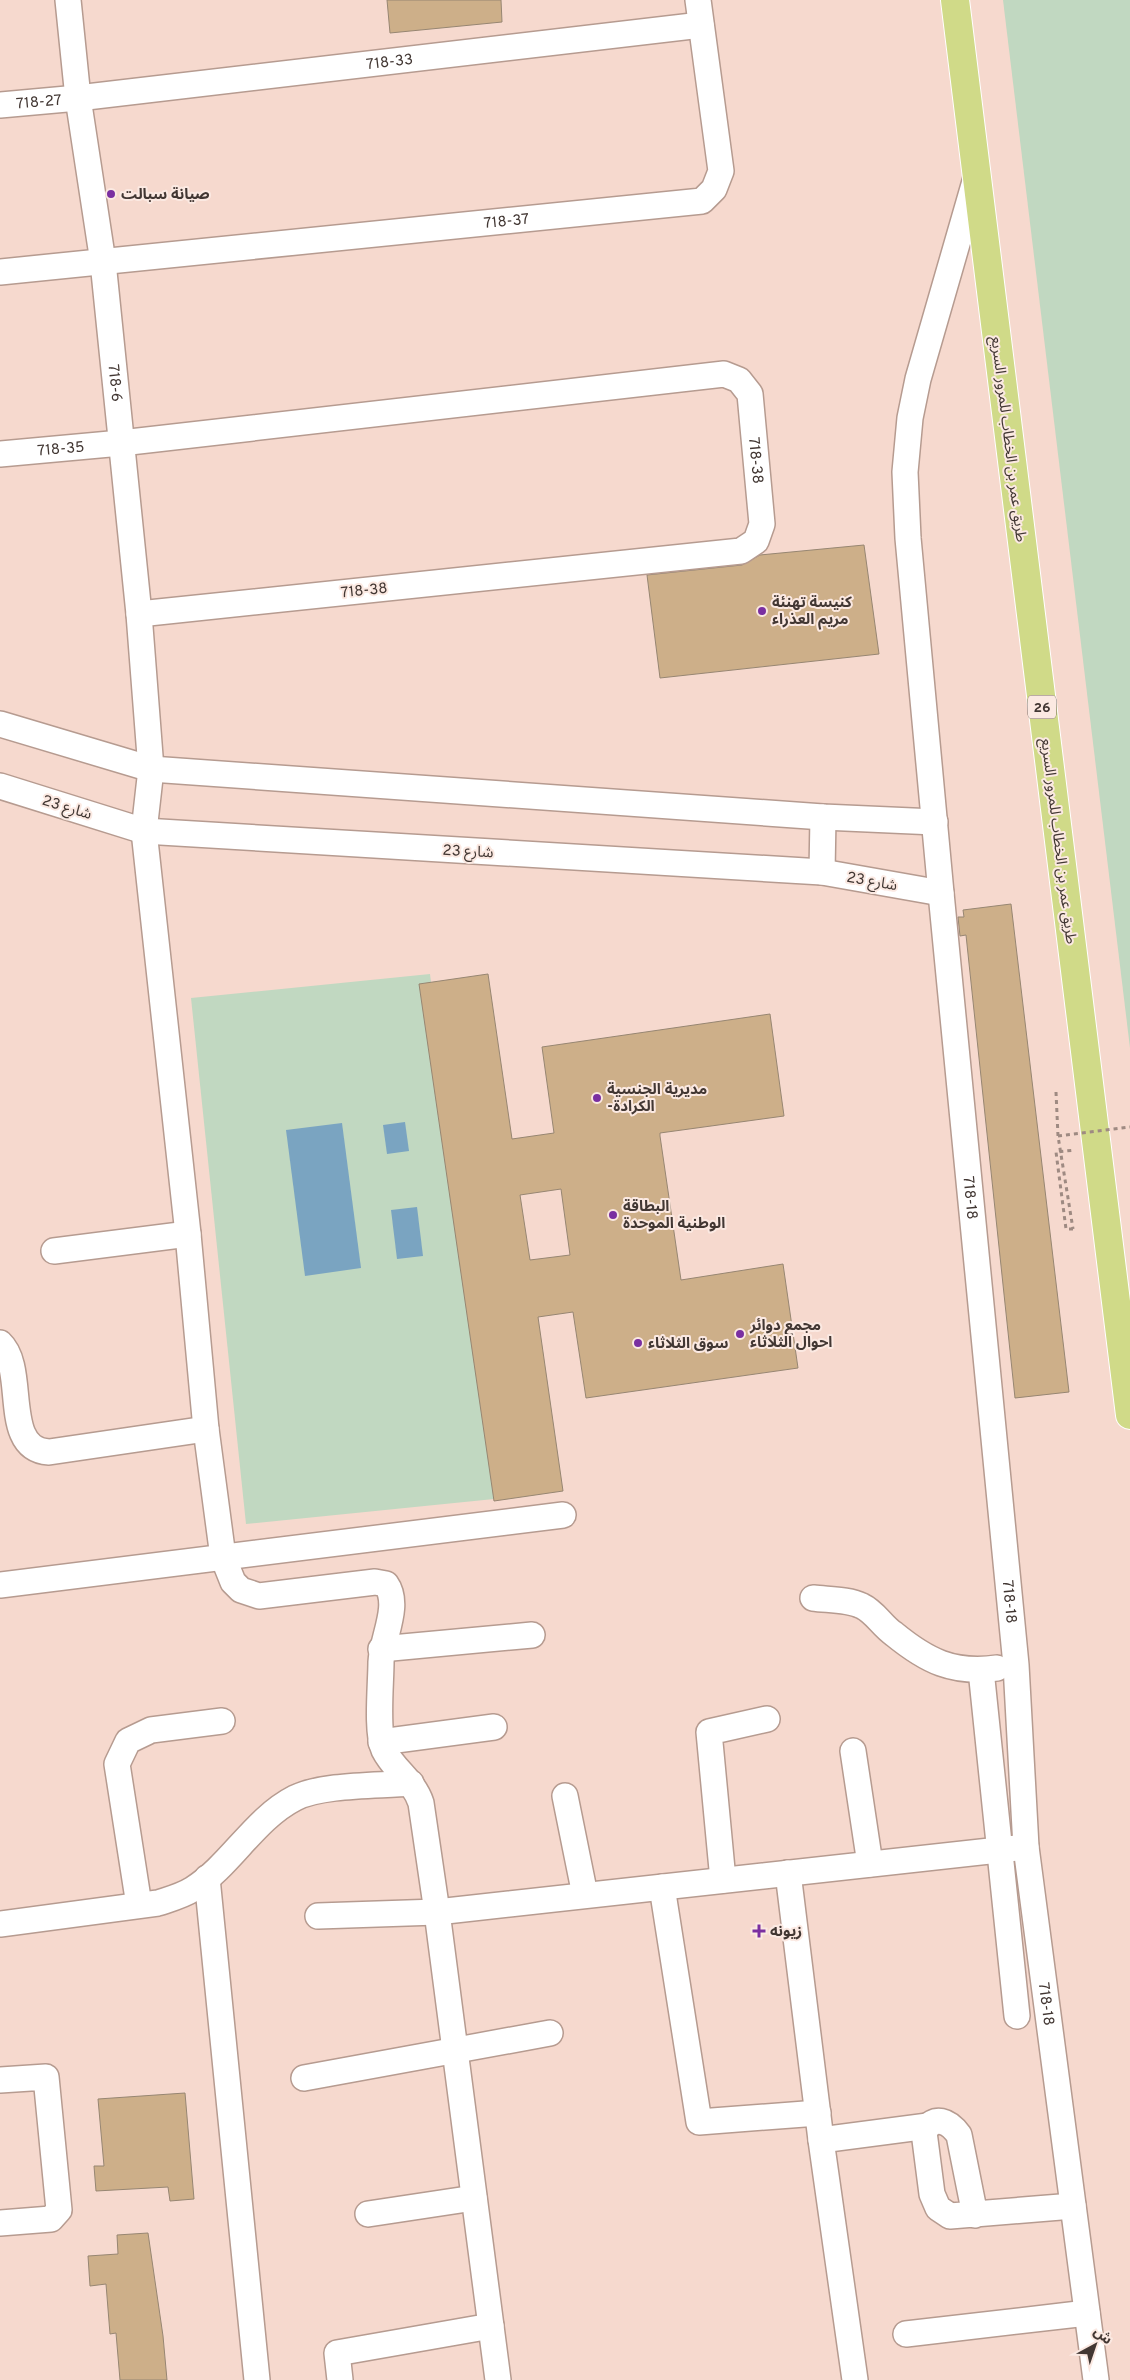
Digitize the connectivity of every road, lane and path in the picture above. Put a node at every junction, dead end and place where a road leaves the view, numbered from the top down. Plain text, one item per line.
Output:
1 (68, 0) edge
2 (698, 0) edge
3 (954, 0) edge
4 (701, 25) junction
5 (78, 98) junction
6 (0, 105) edge
7 (976, 178) junction
8 (103, 262) junction
9 (0, 272) edge
10 (121, 443) junction
11 (0, 454) edge
12 (139, 614) junction
13 (0, 724) edge
14 (151, 769) junction
15 (0, 786) edge
16 (823, 817) junction
17 (935, 822) junction
18 (144, 831) junction
19 (822, 872) junction
20 (941, 893) junction
21 (1056, 1092) dead end
22 (1130, 1127) edge
23 (1058, 1136) junction
24 (1097, 1148) junction
25 (188, 1234) junction
26 (54, 1251) dead end
27 (0, 1343) edge
28 (1130, 1415) edge
29 (206, 1429) junction
30 (563, 1515) dead end
31 (223, 1557) junction
32 (0, 1585) edge
33 (813, 1598) dead end
34 (532, 1635) dead end
35 (381, 1649) junction
36 (1016, 1665) junction
37 (981, 1670) junction
38 (767, 1719) dead end
39 (222, 1721) dead end
40 (494, 1727) dead end
41 (381, 1742) junction
42 (853, 1751) dead end
43 (411, 1783) junction
44 (565, 1796) dead end
45 (1026, 1847) junction
46 (1000, 1850) junction
47 (870, 1864) junction
48 (788, 1873) junction
49 (207, 1878) junction
50 (723, 1880) junction
51 (662, 1887) junction
52 (585, 1895) junction
53 (139, 1905) junction
54 (437, 1912) junction
55 (318, 1916) dead end
56 (0, 1924) edge
57 (1017, 2016) dead end
58 (550, 2033) dead end
59 (455, 2051) junction
60 (304, 2078) dead end
61 (0, 2080) edge
62 (818, 2113) junction
63 (928, 2126) junction
64 (821, 2140) junction
65 (474, 2198) junction
66 (1073, 2206) junction
67 (368, 2214) dead end
68 (975, 2215) junction
69 (0, 2223) edge
70 (1087, 2314) junction
71 (491, 2326) junction
72 (906, 2334) dead end
73 (257, 2380) edge
74 (340, 2380) edge
75 (498, 2380) edge
76 (855, 2380) edge
77 (1096, 2380) edge

1 - 5 street, 718-6
2 - 4 street, 718-37
3 - 7 highway, طريق عمر بن الخطاب للمرور السريع / 26
4 - 5 street, 718-33
4 - 8 street, 718-37
5 - 6 street, 718-27
5 - 8 street, 718-6
7 - 17 street, 718-18
7 - 24 highway, طريق عمر بن الخطاب للمرور السريع / 26
8 - 9 street
8 - 10 street, 718-6
10 - 11 street, 718-35
10 - 12 street, 718-6
10 - 12 street, 718-38
12 - 14 street, 718-6
13 - 14 street
14 - 16 street
14 - 18 street, 718-6
15 - 18 street, شارع 23
16 - 17 street
16 - 19 street
17 - 20 street, 718-18
18 - 19 street, شارع 23
18 - 25 street, 718-6
19 - 20 street, شارع 23
20 - 36 street, 718-18
21 - 23 path, bridge
22 - 23 path, bridge
23 - 24 path, bridge
24 - 28 highway, طريق عمر بن الخطاب للمرور السريع / 26
25 - 26 street
25 - 29 street, 718-6
27 - 29 street
29 - 31 street, 718-6
30 - 31 street
31 - 32 street
31 - 35 street, 718-6
33 - 37 street
34 - 35 street
35 - 41 street
36 - 37 street
36 - 45 street, 718-18
37 - 46 street
38 - 50 street
39 - 53 street
40 - 41 street
41 - 43 street
42 - 47 street
43 - 49 street
43 - 54 street
44 - 52 street
45 - 46 street
45 - 66 street, 718-18
46 - 47 street
46 - 57 street
47 - 48 street
48 - 50 street
48 - 62 street
49 - 53 street
49 - 73 street
50 - 51 street
51 - 52 street
51 - 62 street
52 - 54 street
53 - 56 street
54 - 55 street
54 - 59 street
58 - 59 street
59 - 60 street
59 - 65 street
61 - 69 street
62 - 64 street
63 - 64 street
63 - 68 street
63 - 68 street
64 - 76 street
65 - 67 street
65 - 71 street
66 - 68 street
66 - 70 street, 718-18
70 - 72 street
70 - 77 street, 718-18
71 - 74 street
71 - 75 street

